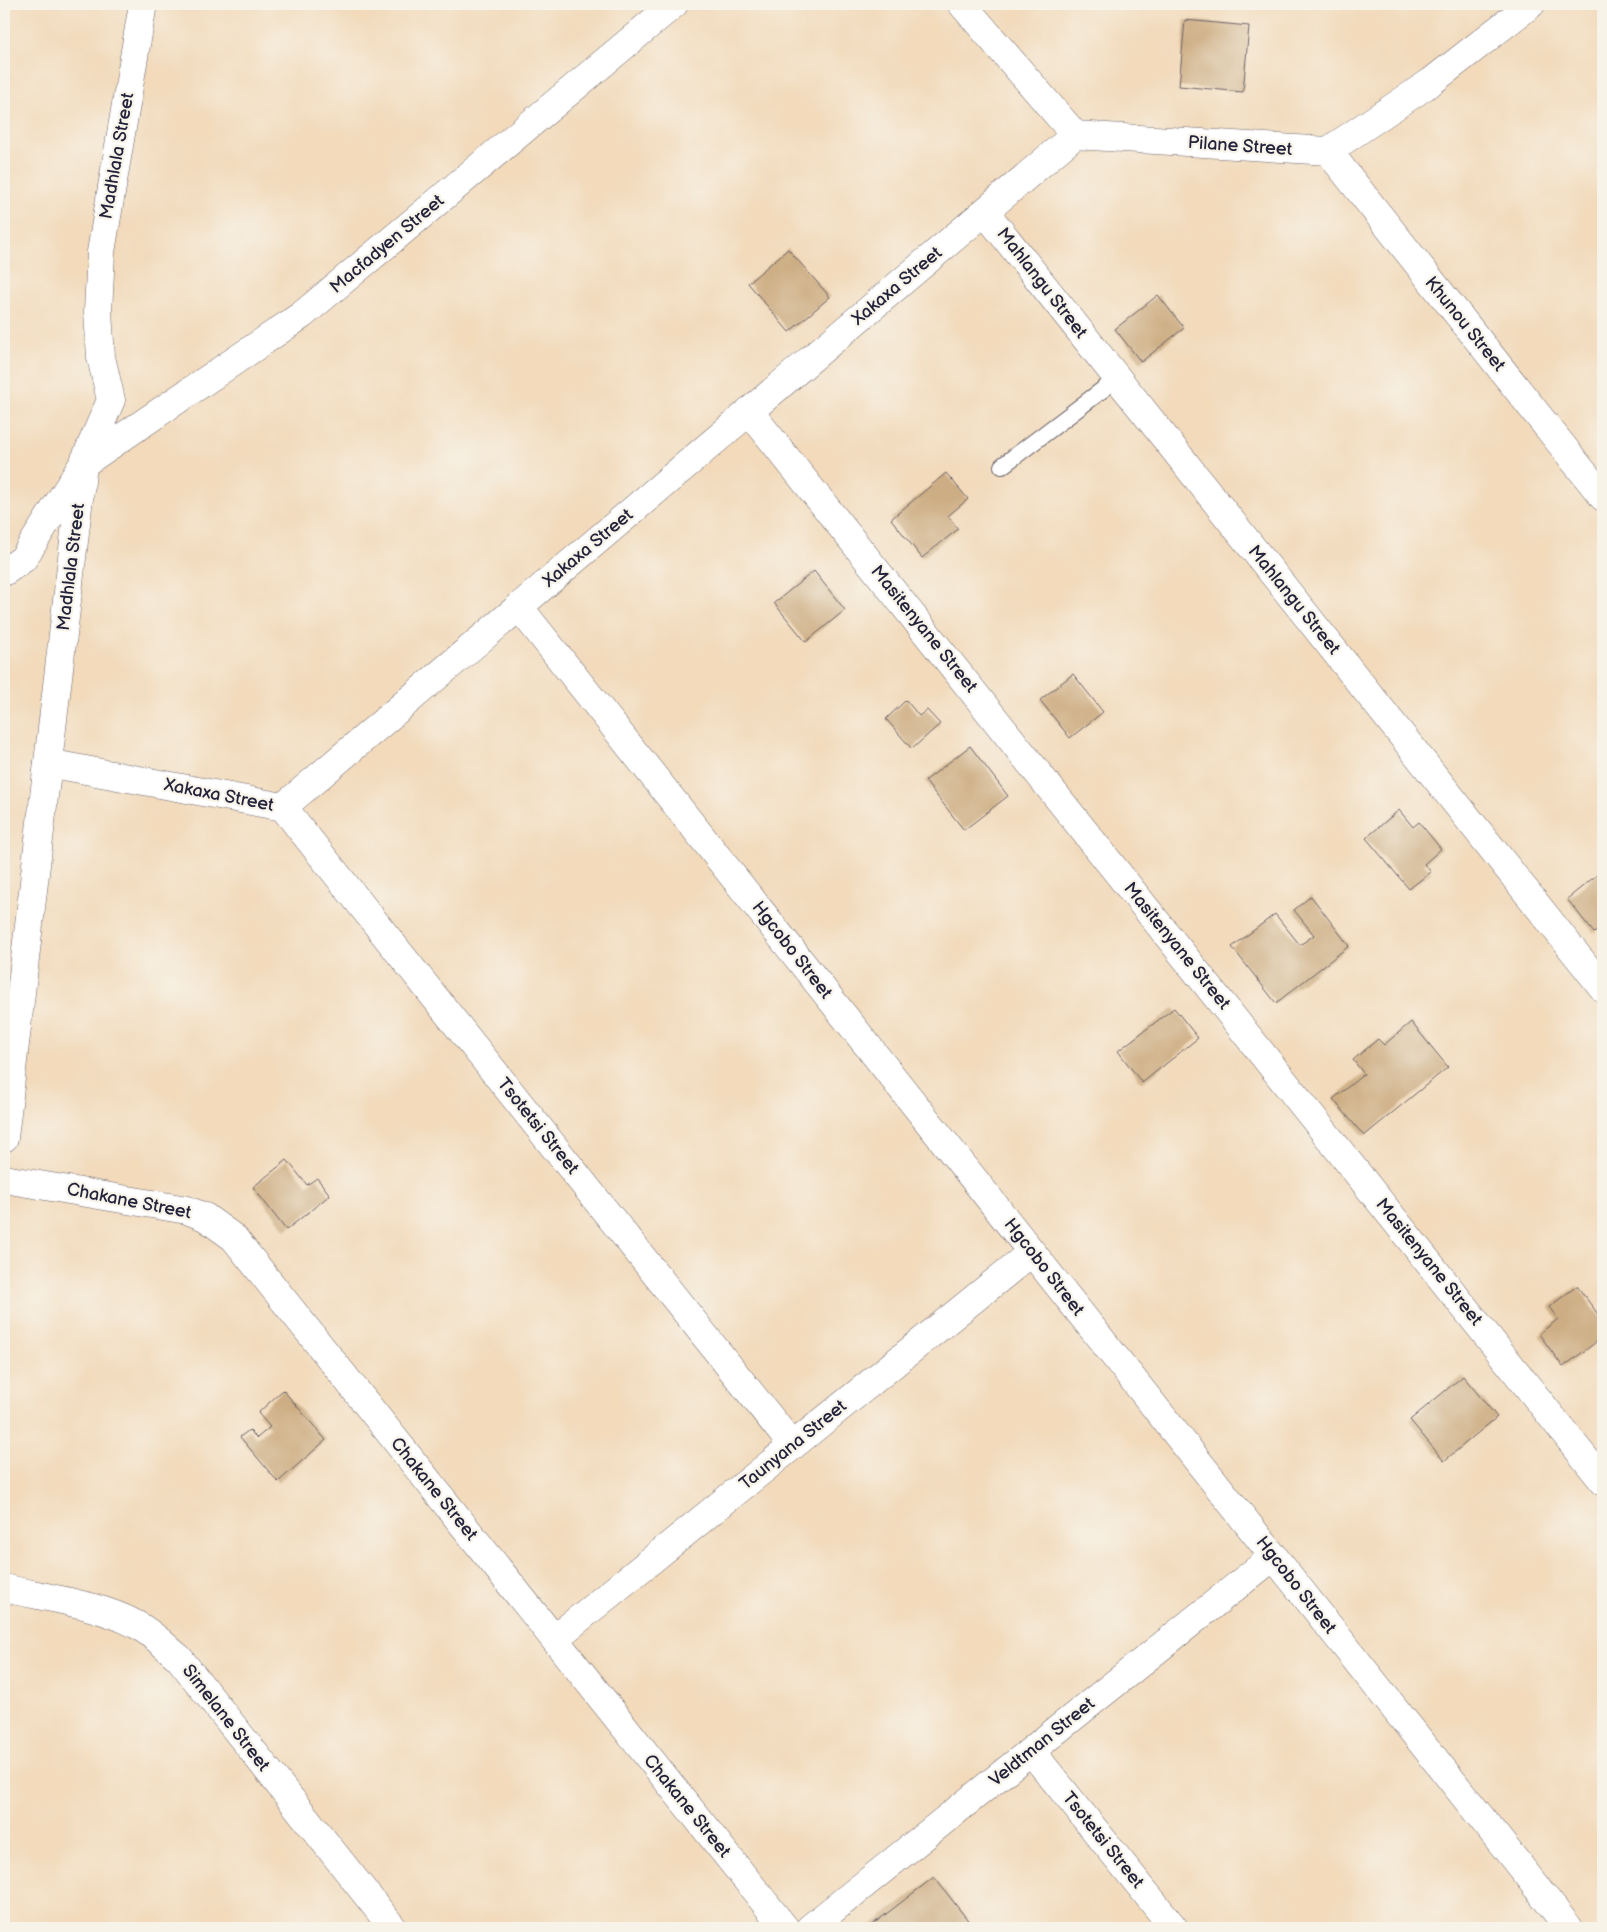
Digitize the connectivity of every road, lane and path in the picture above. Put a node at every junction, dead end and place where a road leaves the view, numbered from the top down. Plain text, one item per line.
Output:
1 (143, 4) edge
2 (674, 4) edge
3 (962, 4) edge
4 (1531, 4) edge
5 (1075, 135) junction
6 (1328, 151) junction
7 (985, 212) junction
8 (1118, 378) junction
9 (749, 411) junction
10 (83, 464) junction
11 (1002, 466) dead end
12 (1603, 497) edge
13 (4, 572) edge
14 (519, 607) junction
15 (48, 763) junction
16 (283, 807) junction
17 (1603, 988) edge
18 (4, 1138) edge
19 (4, 1179) edge
20 (1032, 1252) junction
21 (792, 1445) junction
22 (1603, 1480) edge
23 (1274, 1556) junction
24 (4, 1588) edge
25 (554, 1639) junction
26 (1032, 1751) junction
27 (393, 1928) edge
28 (785, 1928) edge
29 (810, 1928) edge
30 (1174, 1928) edge
31 (1570, 1928) edge

1 - 10 street, Madhlala Street
2 - 10 street, Macfadyen Street
3 - 5 street
4 - 6 street
5 - 6 street, Pilane Street
5 - 7 street, Xakaxa Street
6 - 12 street, Khunou Street
7 - 8 street, Mahlangu Street
7 - 9 street, Xakaxa Street
8 - 11 lane
8 - 17 street, Mahlangu Street
9 - 14 street, Xakaxa Street
9 - 22 street, Masitenyane Street
10 - 13 street
10 - 15 street, Madhlala Street
14 - 16 street, Xakaxa Street
14 - 20 street, Hgcobo Street
15 - 16 street, Xakaxa Street
15 - 18 street, Madhlala Street
16 - 21 street, Tsotetsi Street
19 - 25 street, Chakane Street
20 - 21 street, Taunyana Street
20 - 23 street, Hgcobo Street
21 - 25 street, Taunyana Street
23 - 26 street, Veldtman Street
23 - 31 street, Hgcobo Street
24 - 27 street, Simelane Street
25 - 28 street, Chakane Street
26 - 29 street, Veldtman Street
26 - 30 street, Tsotetsi Street

